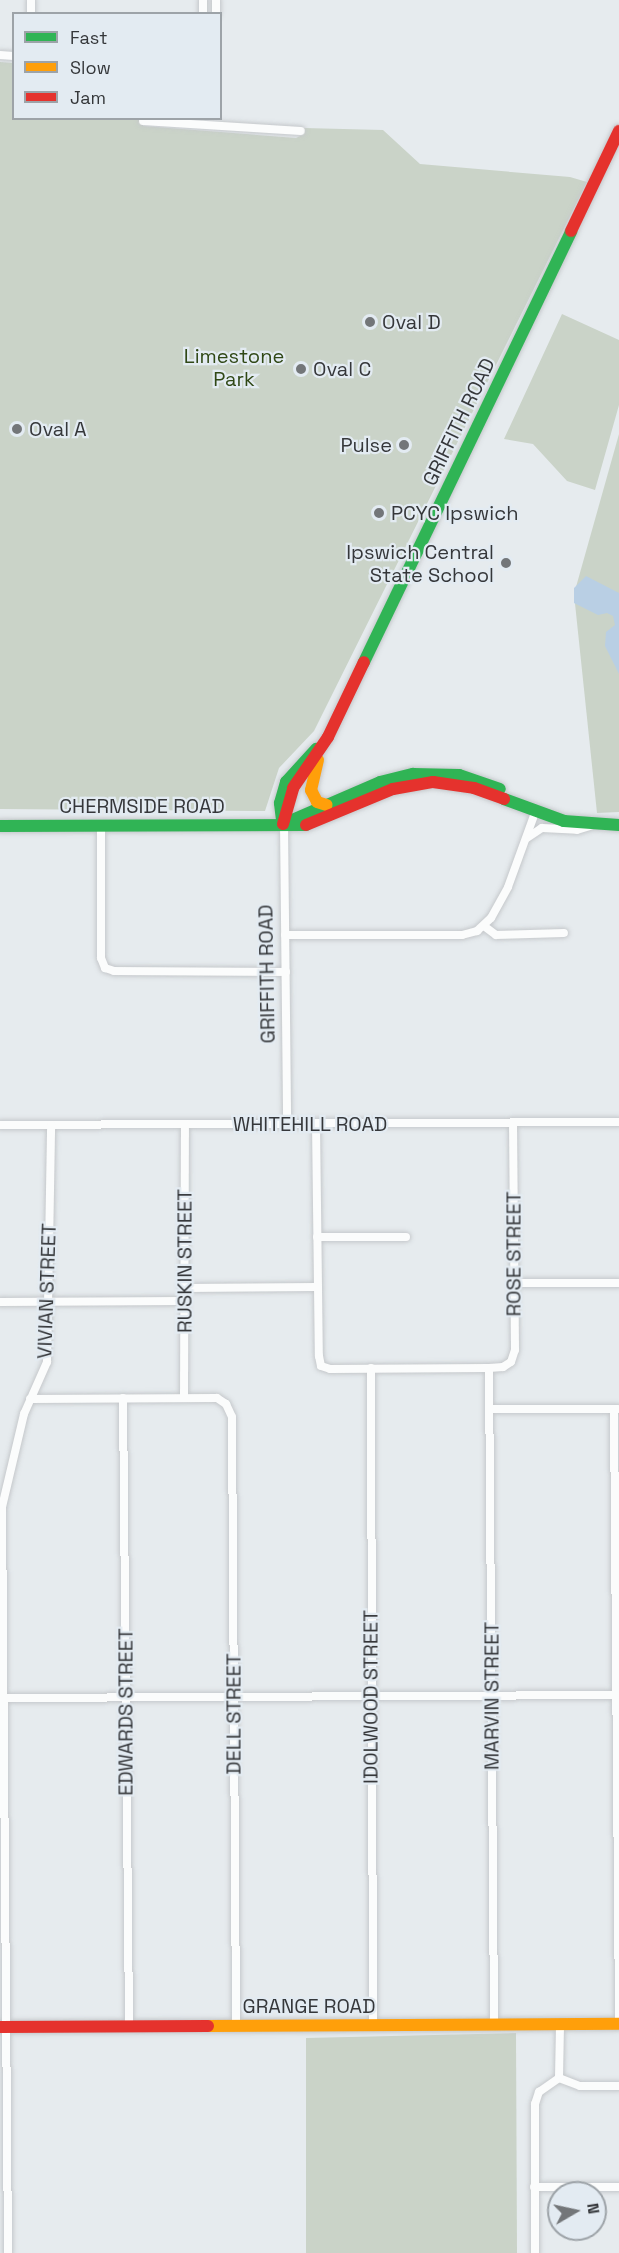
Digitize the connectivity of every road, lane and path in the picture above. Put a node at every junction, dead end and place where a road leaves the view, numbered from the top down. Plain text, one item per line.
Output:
1 (209, 120) edge
2 (143, 122) dead end
3 (301, 131) dead end
4 (619, 131) edge
5 (332, 729) junction
6 (320, 753) junction
7 (520, 802) junction
8 (327, 805) junction
9 (536, 810) junction
10 (284, 824) junction
11 (594, 825) junction
12 (619, 825) edge
13 (0, 826) edge
14 (101, 826) junction
15 (527, 838) junction
16 (484, 926) junction
17 (564, 933) dead end
18 (285, 935) junction
19 (286, 972) junction
20 (619, 1122) edge
21 (513, 1123) junction
22 (185, 1124) junction
23 (287, 1124) junction
24 (316, 1124) junction
25 (0, 1125) edge
26 (51, 1125) junction
27 (317, 1237) junction
28 (406, 1237) dead end
29 (515, 1283) junction
30 (619, 1283) edge
31 (317, 1287) junction
32 (184, 1288) junction
33 (49, 1301) junction
34 (184, 1301) junction
35 (0, 1302) edge
36 (371, 1368) junction
37 (489, 1368) junction
38 (123, 1398) junction
39 (184, 1398) junction
40 (30, 1399) junction
41 (490, 1409) junction
42 (616, 1409) edge
43 (617, 1695) edge
44 (371, 1696) junction
45 (492, 1696) junction
46 (233, 1697) junction
47 (6, 1698) junction
48 (126, 1698) junction
49 (494, 2024) junction
50 (560, 2024) junction
51 (619, 2024) edge
52 (374, 2025) junction
53 (129, 2026) junction
54 (236, 2026) junction
55 (3, 2027) edge
56 (559, 2078) junction
57 (619, 2086) edge
58 (534, 2187) junction
59 (619, 2187) edge
60 (8, 2253) edge
61 (535, 2253) edge

1 - 2 street
1 - 3 street
4 - 5 main road, GRIFFITH ROAD
5 - 6 main road, GRIFFITH ROAD
5 - 10 main road, GRIFFITH ROAD
6 - 8 main road
6 - 10 main road, GRIFFITH ROAD
7 - 8 main road, CHERMSIDE ROAD
7 - 9 main road, CHERMSIDE ROAD
7 - 10 main road, CHERMSIDE ROAD
8 - 10 main road, CHERMSIDE ROAD
9 - 11 main road, CHERMSIDE ROAD
9 - 15 street
10 - 14 main road, CHERMSIDE ROAD
10 - 18 street, GRIFFITH ROAD
11 - 12 main road, CHERMSIDE ROAD
11 - 15 street
13 - 14 main road, CHERMSIDE ROAD
14 - 19 street
15 - 16 street
16 - 17 street
16 - 18 street
18 - 19 street, GRIFFITH ROAD
19 - 23 street, GRIFFITH ROAD
20 - 21 street, WHITEHILL ROAD
21 - 24 street, WHITEHILL ROAD
21 - 29 street, ROSE STREET
22 - 23 street, WHITEHILL ROAD
22 - 26 street, WHITEHILL ROAD
22 - 32 street, RUSKIN STREET
23 - 24 street, WHITEHILL ROAD
24 - 27 street
25 - 26 street, WHITEHILL ROAD
26 - 33 street, VIVIAN STREET
27 - 28 street
27 - 31 street
29 - 30 street
29 - 37 street, ROSE STREET
31 - 32 street
31 - 36 street
32 - 34 street, RUSKIN STREET
33 - 34 street
33 - 35 street
33 - 40 street, VIVIAN STREET
34 - 39 street, RUSKIN STREET
36 - 37 street
36 - 44 street, IDOLWOOD STREET
37 - 41 street, MARVIN STREET
38 - 39 street
38 - 40 street
38 - 48 street, EDWARDS STREET
39 - 46 street, DELL STREET
40 - 47 street, VIVIAN STREET
41 - 42 street
41 - 45 street, MARVIN STREET
42 - 43 street
43 - 45 street
43 - 51 street
44 - 45 street
44 - 46 street
44 - 52 street, IDOLWOOD STREET
45 - 49 street, MARVIN STREET
46 - 48 street
46 - 54 street, DELL STREET
47 - 48 street
47 - 55 street, VIVIAN STREET
48 - 53 street, EDWARDS STREET
49 - 50 main road, GRANGE ROAD
49 - 52 main road, GRANGE ROAD
50 - 51 main road, GRANGE ROAD
50 - 56 street
52 - 54 main road, GRANGE ROAD
53 - 54 main road, GRANGE ROAD
53 - 55 main road, GRANGE ROAD
55 - 60 street, VIVIAN STREET
56 - 57 street
56 - 58 street
58 - 59 street
58 - 61 street

